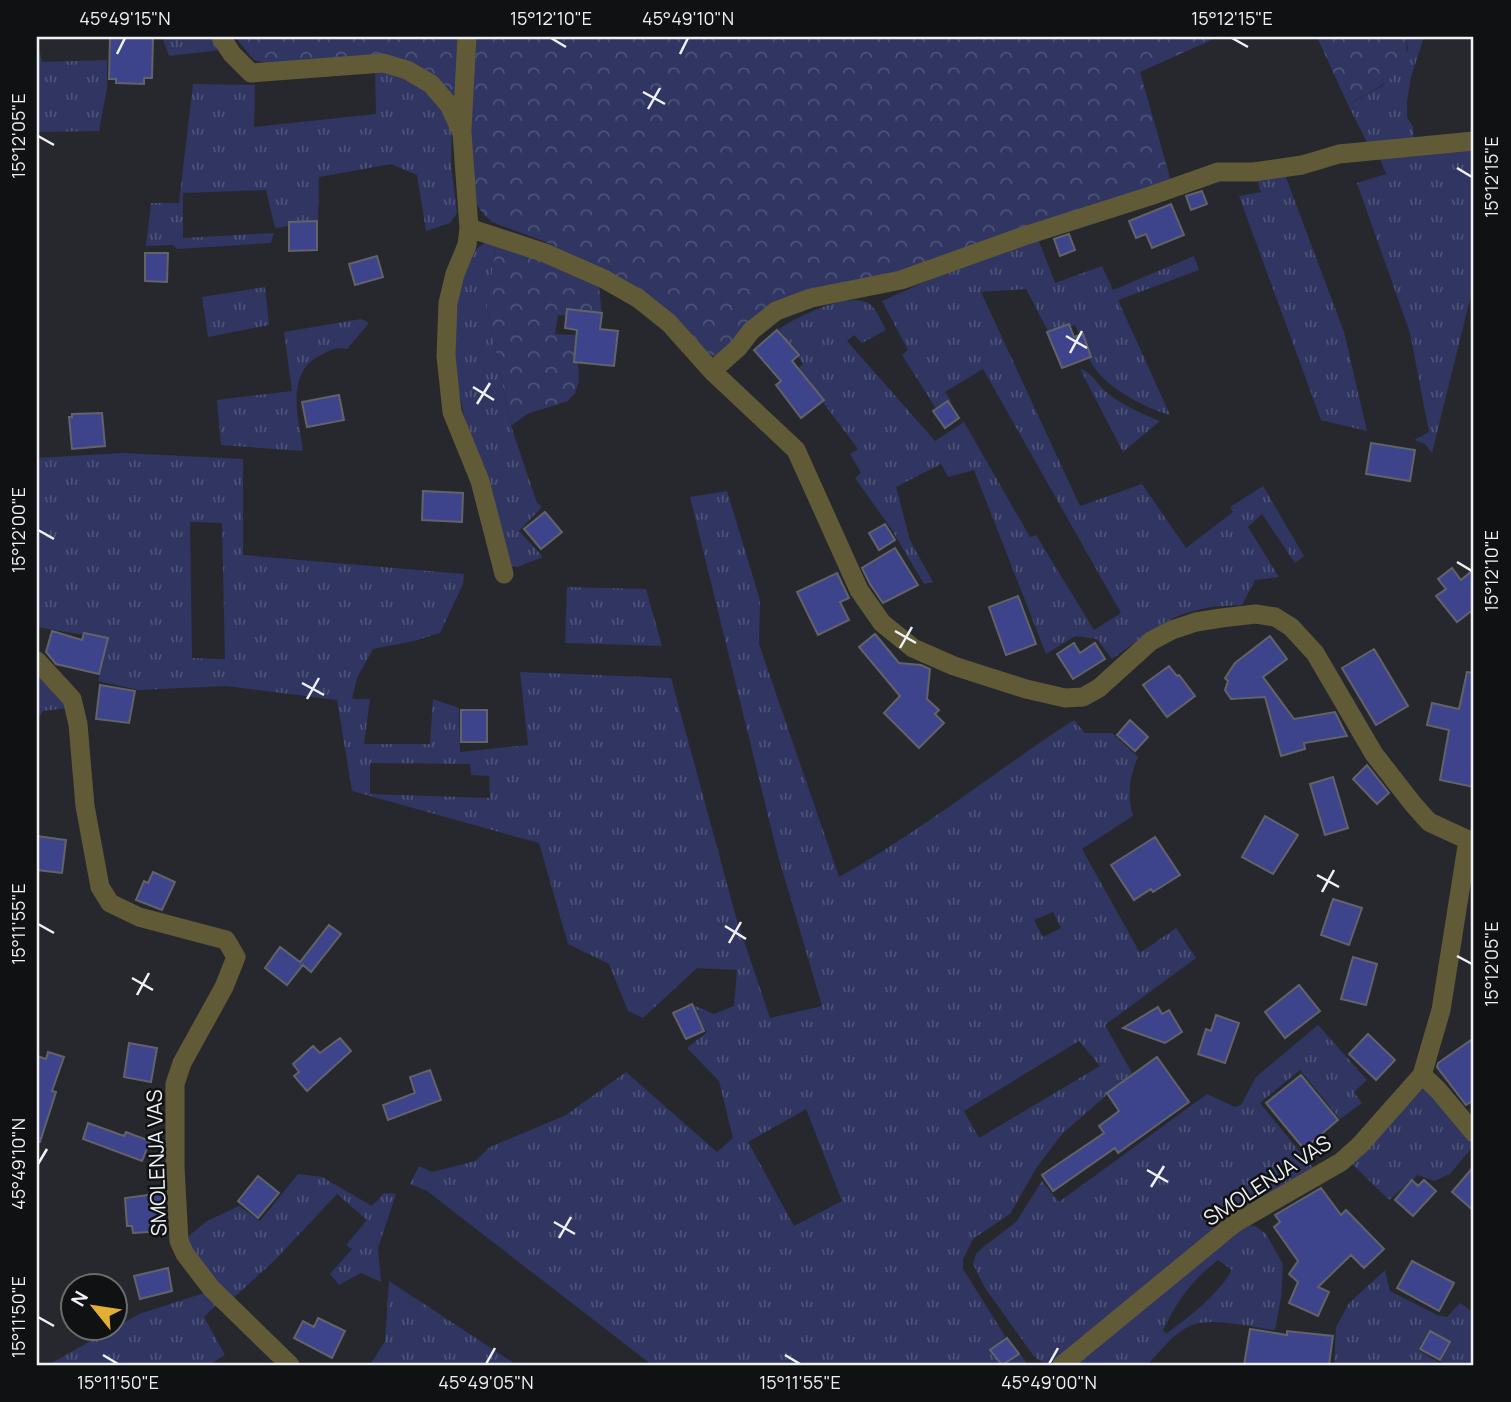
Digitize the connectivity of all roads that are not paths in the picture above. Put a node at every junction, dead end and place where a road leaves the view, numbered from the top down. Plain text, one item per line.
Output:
1 (221, 37) edge
2 (467, 37) edge
3 (462, 133) junction
4 (1474, 141) edge
5 (469, 228) junction
6 (712, 371) junction
7 (504, 575) dead end
8 (37, 661) edge
9 (1471, 839) edge
10 (1422, 1075) junction
11 (1474, 1133) edge
12 (290, 1365) edge
13 (1062, 1365) edge

1 - 3 street
2 - 3 street
3 - 5 street
4 - 6 street
5 - 6 street
5 - 7 street
6 - 9 street
8 - 12 street, SMOLENJA VAS
9 - 10 street, SMOLENJA VAS
10 - 11 street
10 - 13 street, SMOLENJA VAS

